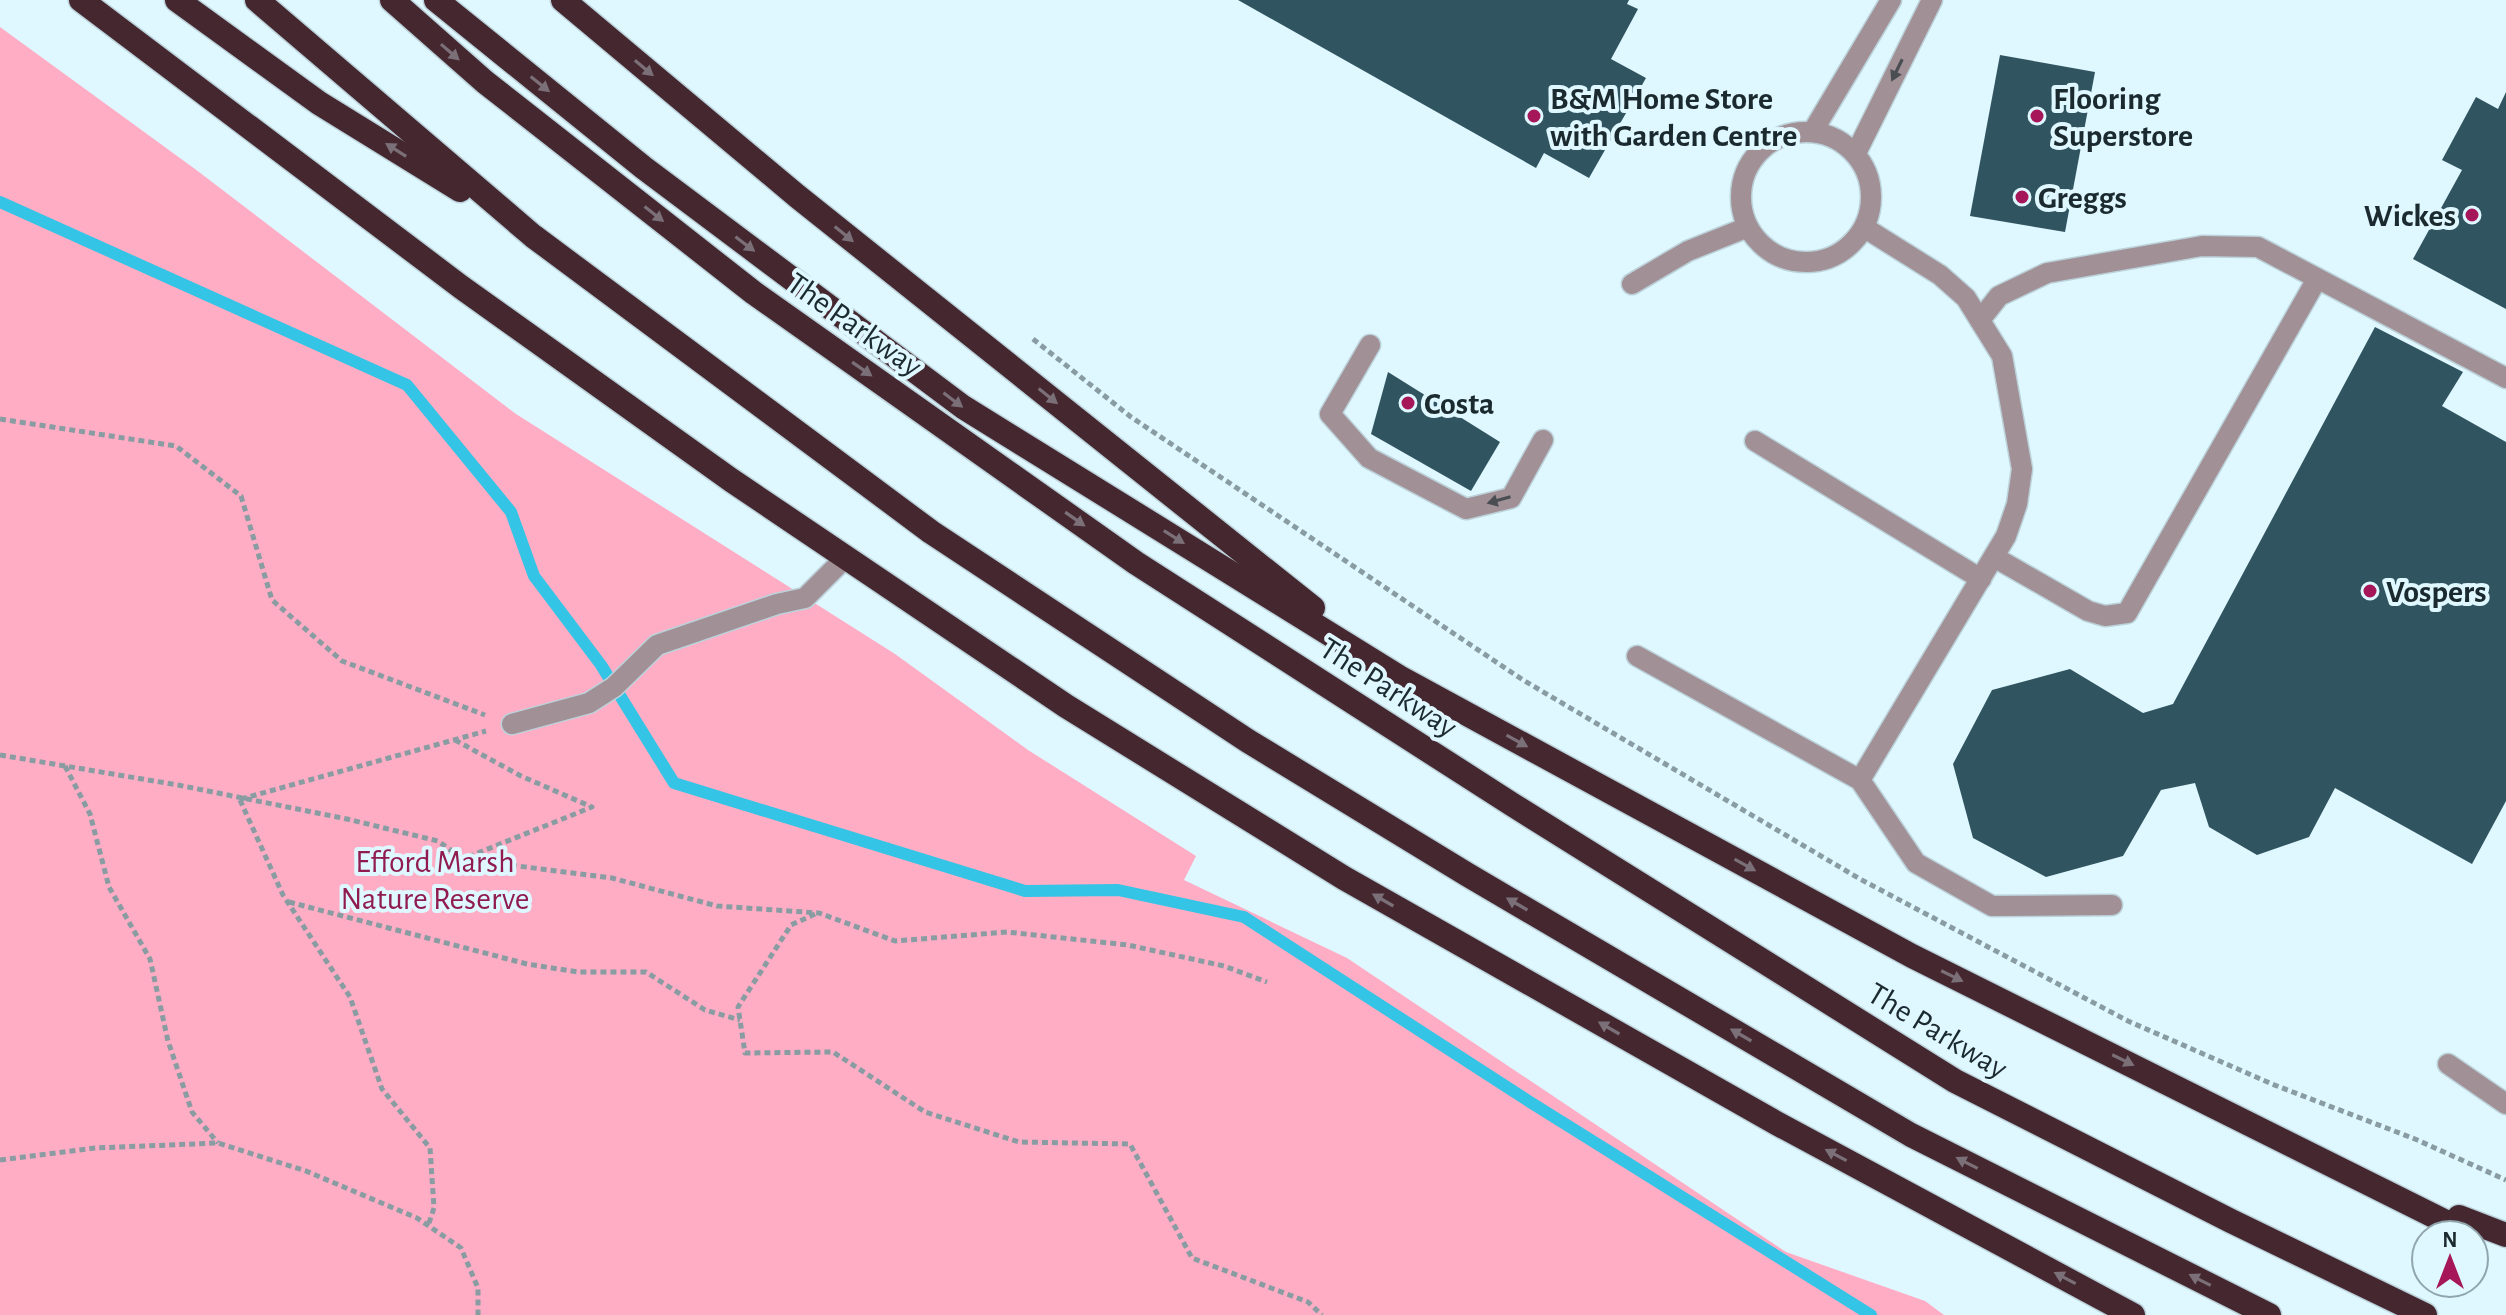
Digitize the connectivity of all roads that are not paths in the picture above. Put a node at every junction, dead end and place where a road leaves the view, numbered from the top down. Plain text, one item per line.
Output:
1 (81, 0) edge
2 (177, 0) edge
3 (257, 0) edge
4 (392, 0) edge
5 (436, 0) edge
6 (563, 0) edge
7 (1891, 0) edge
8 (1932, 0) edge
9 (1813, 131) junction
10 (1856, 153) junction
11 (1748, 227) junction
12 (1865, 228) junction
13 (533, 236) junction
14 (2317, 279) junction
15 (1632, 284) dead end
16 (1980, 320) junction
17 (1370, 345) dead end
18 (2506, 378) edge
19 (1543, 440) dead end
20 (1755, 441) dead end
21 (846, 557) junction
22 (1994, 557) junction
23 (1981, 579) junction
24 (1637, 656) dead end
25 (1399, 677) junction
26 (512, 724) road end
27 (1860, 780) junction
28 (2112, 905) dead end
29 (2448, 1064) dead end
30 (2506, 1104) edge
31 (2360, 1178) junction
32 (2440, 1219) edge
33 (2506, 1235) edge
34 (2133, 1315) edge
35 (2269, 1315) edge
36 (2425, 1315) edge

1 - 21 highway
13 -> 2 highway
3 - 13 highway
4 -> 36 highway, The Parkway
5 -> 25 highway
6 -> 25 highway
7 - 9 street
8 -> 10 street
9 - 10 street
9 - 11 street
10 - 12 street
11 - 12 street
11 - 15 street
12 - 16 street
35 -> 13 highway
14 - 16 street
14 - 18 street
14 - 22 street
16 - 22 street
19 -> 17 street
20 - 23 street
21 - 26 street
34 -> 21 highway
22 - 23 street
23 - 27 street
24 - 27 street
25 -> 31 highway
27 - 28 street
29 - 30 street
31 - 32 highway
31 - 33 highway

